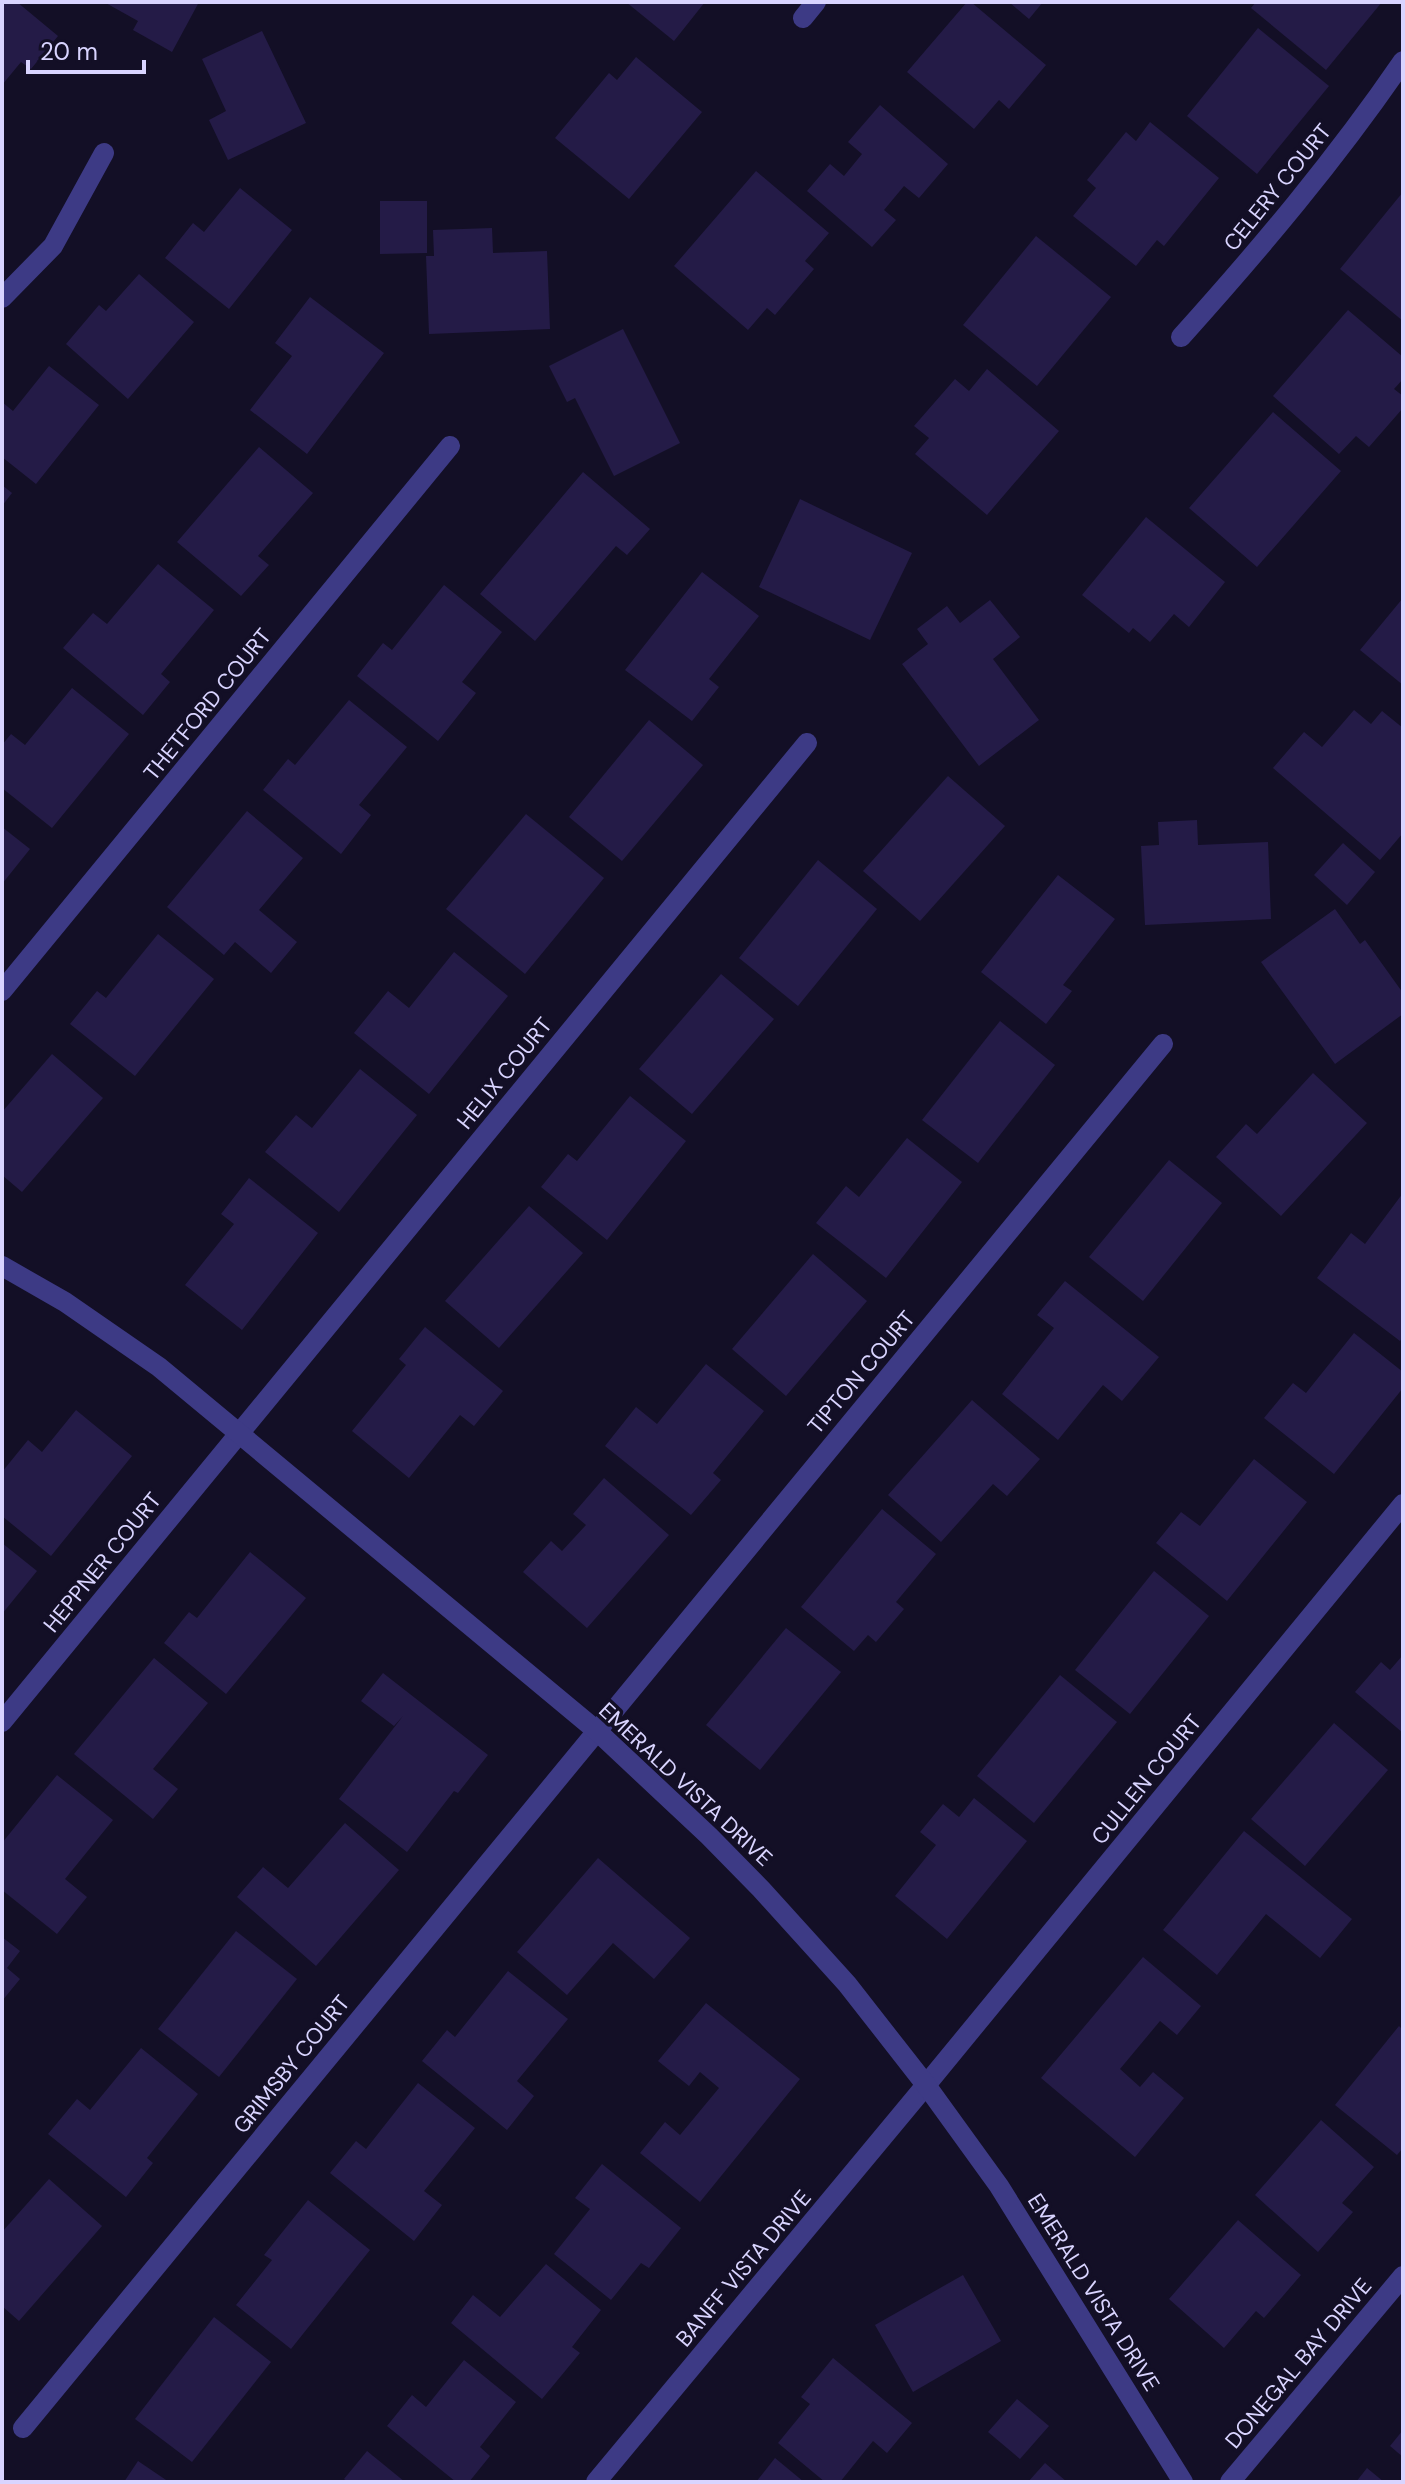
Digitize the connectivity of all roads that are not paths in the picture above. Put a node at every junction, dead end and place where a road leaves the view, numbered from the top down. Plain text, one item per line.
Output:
1 (1403, 61) edge
2 (104, 153) dead end
3 (2, 298) edge
4 (1181, 337) dead end
5 (450, 446) dead end
6 (807, 743) dead end
7 (2, 991) edge
8 (1163, 1044) dead end
9 (2, 1266) edge
10 (239, 1434) junction
11 (1403, 1504) edge
12 (2, 1722) edge
13 (597, 1731) junction
14 (926, 2085) junction
15 (1403, 2276) edge
16 (23, 2428) dead end
17 (596, 2482) edge
18 (1183, 2482) edge
19 (1230, 2482) edge

1 - 4 street, CELERY COURT
2 - 3 street
5 - 7 street, THETFORD COURT
6 - 10 street, HELIX COURT
8 - 13 street, TIPTON COURT
9 - 10 street, EMERALD VISTA DRIVE
10 - 12 street, HEPPNER COURT
10 - 13 street, EMERALD VISTA DRIVE
11 - 14 street, CULLEN COURT
13 - 14 street, EMERALD VISTA DRIVE
13 - 16 street, GRIMSBY COURT
14 - 17 street, BANFF VISTA DRIVE
14 - 18 street, EMERALD VISTA DRIVE
15 - 19 street, DONEGAL BAY DRIVE

